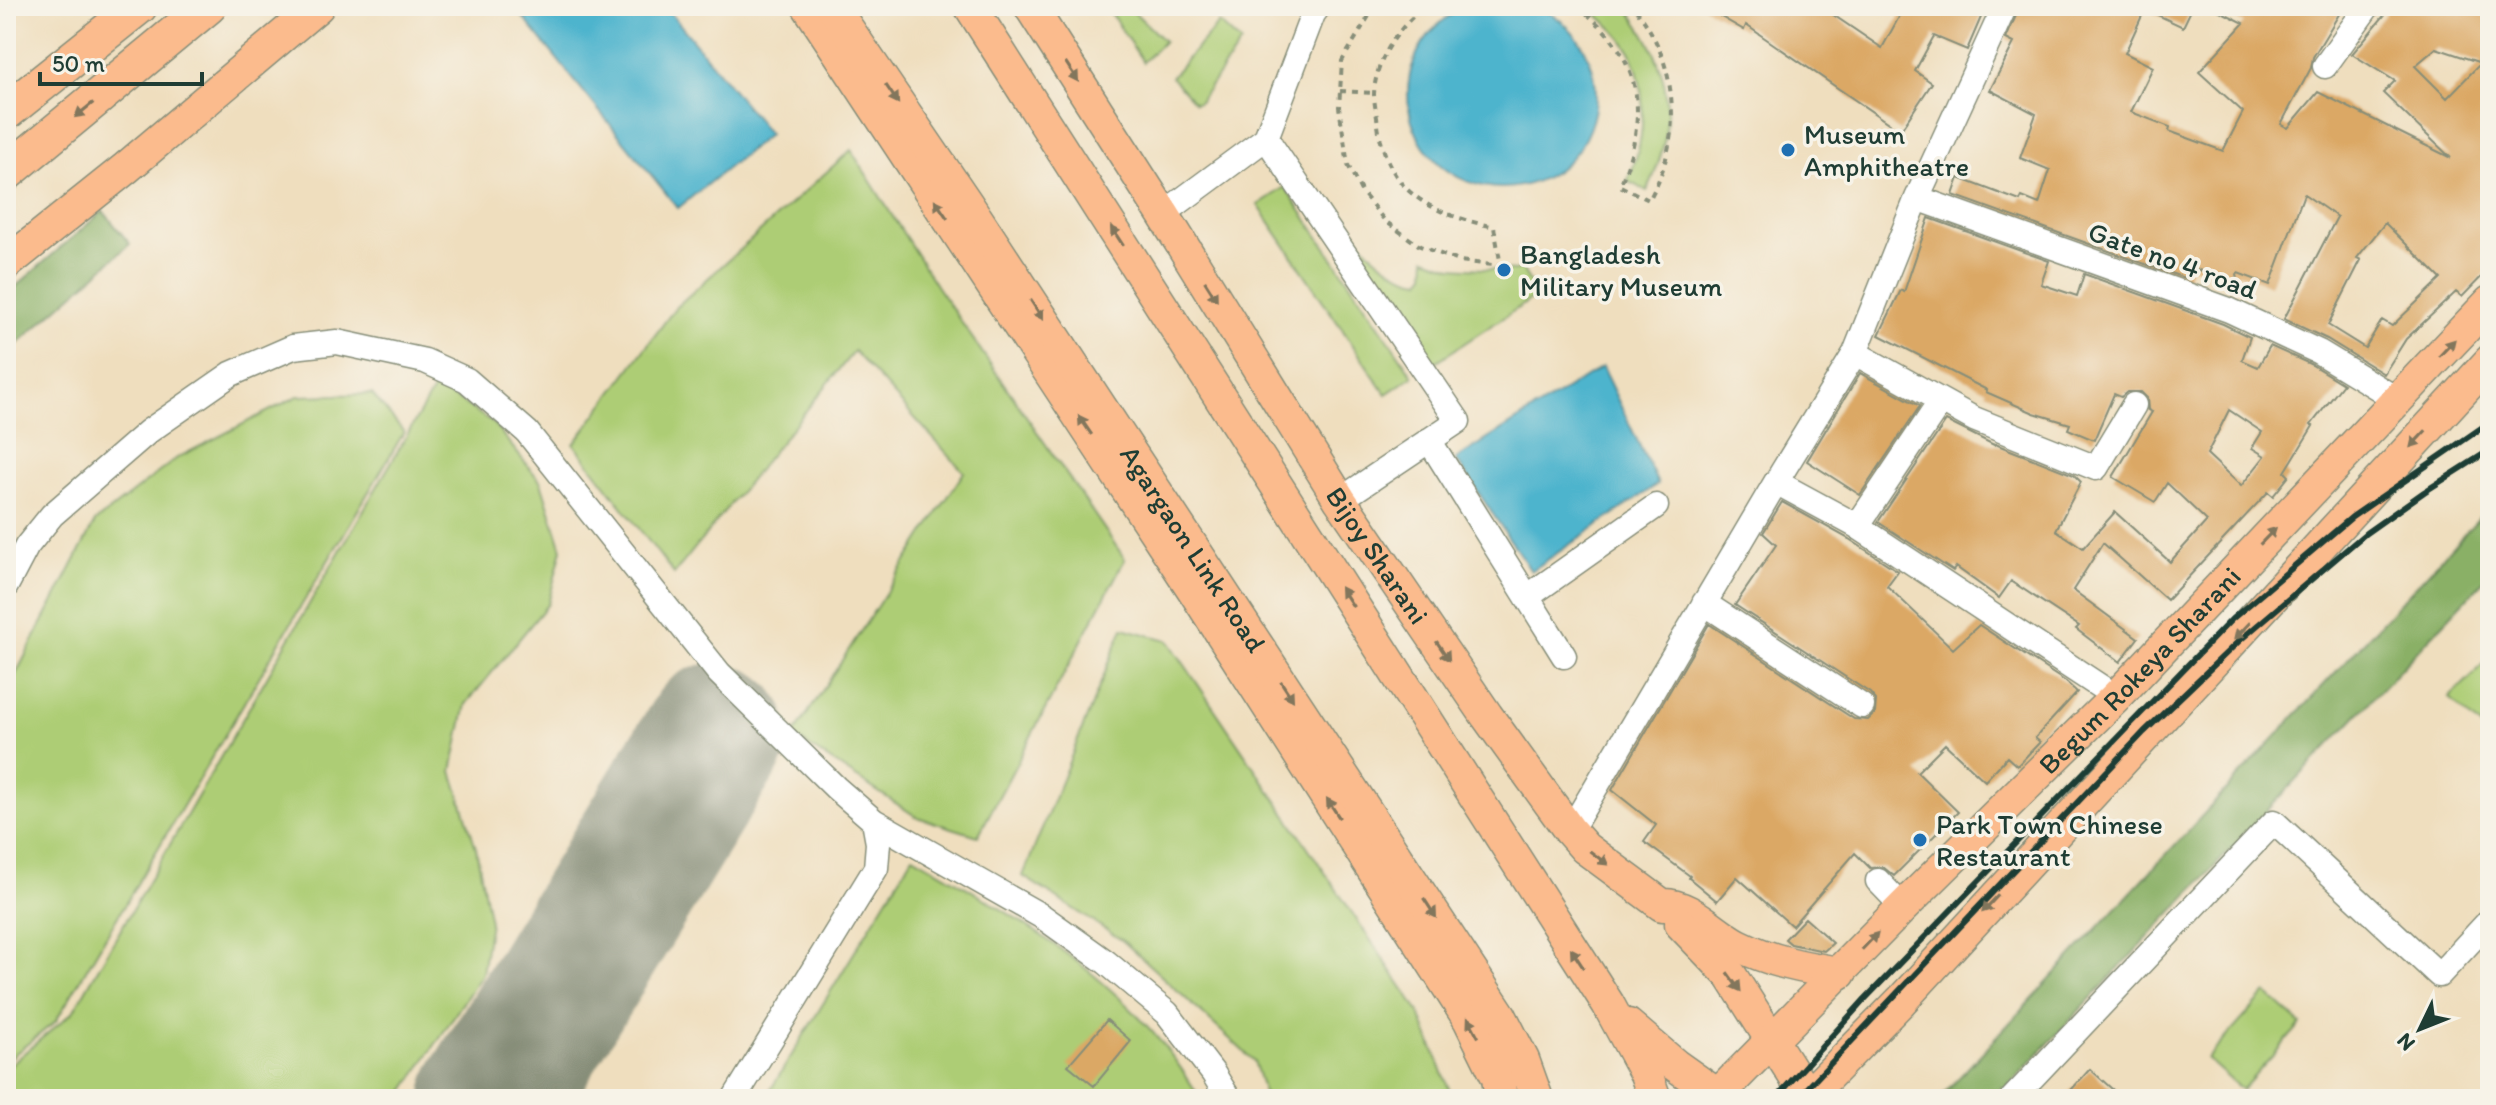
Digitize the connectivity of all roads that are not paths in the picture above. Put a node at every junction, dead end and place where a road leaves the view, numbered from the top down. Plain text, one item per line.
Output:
1 (139, 6) edge
2 (208, 6) edge
3 (289, 6) edge
4 (318, 6) edge
5 (808, 6) edge
6 (832, 6) edge
7 (970, 6) edge
8 (1030, 6) edge
9 (1319, 6) edge
10 (2005, 6) edge
11 (2368, 6) edge
12 (2325, 66) dead end
13 (7, 108) edge
14 (1266, 138) junction
15 (6, 173) edge
16 (1917, 198) junction
17 (1163, 214) junction
18 (6, 244) edge
19 (6, 264) edge
20 (2490, 302) edge
21 (1855, 353) junction
22 (2490, 361) edge
23 (2398, 400) junction
24 (1941, 401) junction
25 (2134, 405) dead end
26 (1429, 440) junction
27 (1776, 482) junction
28 (1340, 500) junction
29 (1656, 506) dead end
30 (1857, 526) junction
31 (6, 586) edge
32 (1527, 597) junction
33 (1704, 603) junction
34 (1564, 656) dead end
35 (2116, 697) junction
36 (1862, 706) dead end
37 (874, 821) junction
38 (1570, 831) junction
39 (1878, 881) dead end
40 (1662, 905) junction
41 (1903, 907) junction
42 (2490, 920) edge
43 (1840, 973) junction
44 (1608, 1004) junction
45 (1772, 1041) junction
46 (1718, 1098) edge
47 (1807, 1098) edge
48 (734, 1099) edge
49 (1229, 1099) edge
50 (1501, 1099) edge
51 (1537, 1099) edge
52 (1655, 1099) edge
53 (2012, 1099) edge

1 - 13 highway
2 -> 15 highway
3 - 18 main road
4 - 19 main road
50 -> 5 main road, Agargaon Link Road
6 -> 51 main road, Agargaon Link Road
44 -> 7 main road, Bijoy Sharani
8 -> 17 main road, Bijoy Sharani
9 - 14 street
10 - 16 street
11 - 12 street
14 - 17 street
14 - 26 street
16 - 21 street
16 - 23 street, Gate no 4 road
17 -> 28 main road, Bijoy Sharani
23 -> 20 main road, Begum Rokeya Sharani
21 - 24 street
21 - 27 street
22 -> 47 main road, Begum Rokeya Sharani
35 -> 23 main road, Begum Rokeya Sharani
24 - 25 street
24 - 30 street
26 - 28 street
26 - 32 street
27 - 30 street
27 - 33 street
28 -> 38 main road, Bijoy Sharani
29 - 32 street
30 - 35 street
31 - 37 street
32 - 34 street
33 - 36 street
33 - 38 street
35 - 41 main road, Begum Rokeya Sharani
37 - 48 street
37 - 49 street
38 -> 40 main road, Bijoy Sharani
39 - 41 street
40 - 43 main road, Bijoy Sharani
40 -> 45 main road
43 -> 41 main road, Begum Rokeya Sharani
42 - 53 street
43 - 45 main road, Begum Rokeya Sharani
44 - 46 main road
44 - 52 main road, Bijoy Sharani
45 - 46 main road, Begum Rokeya Sharani
45 - 47 main road

